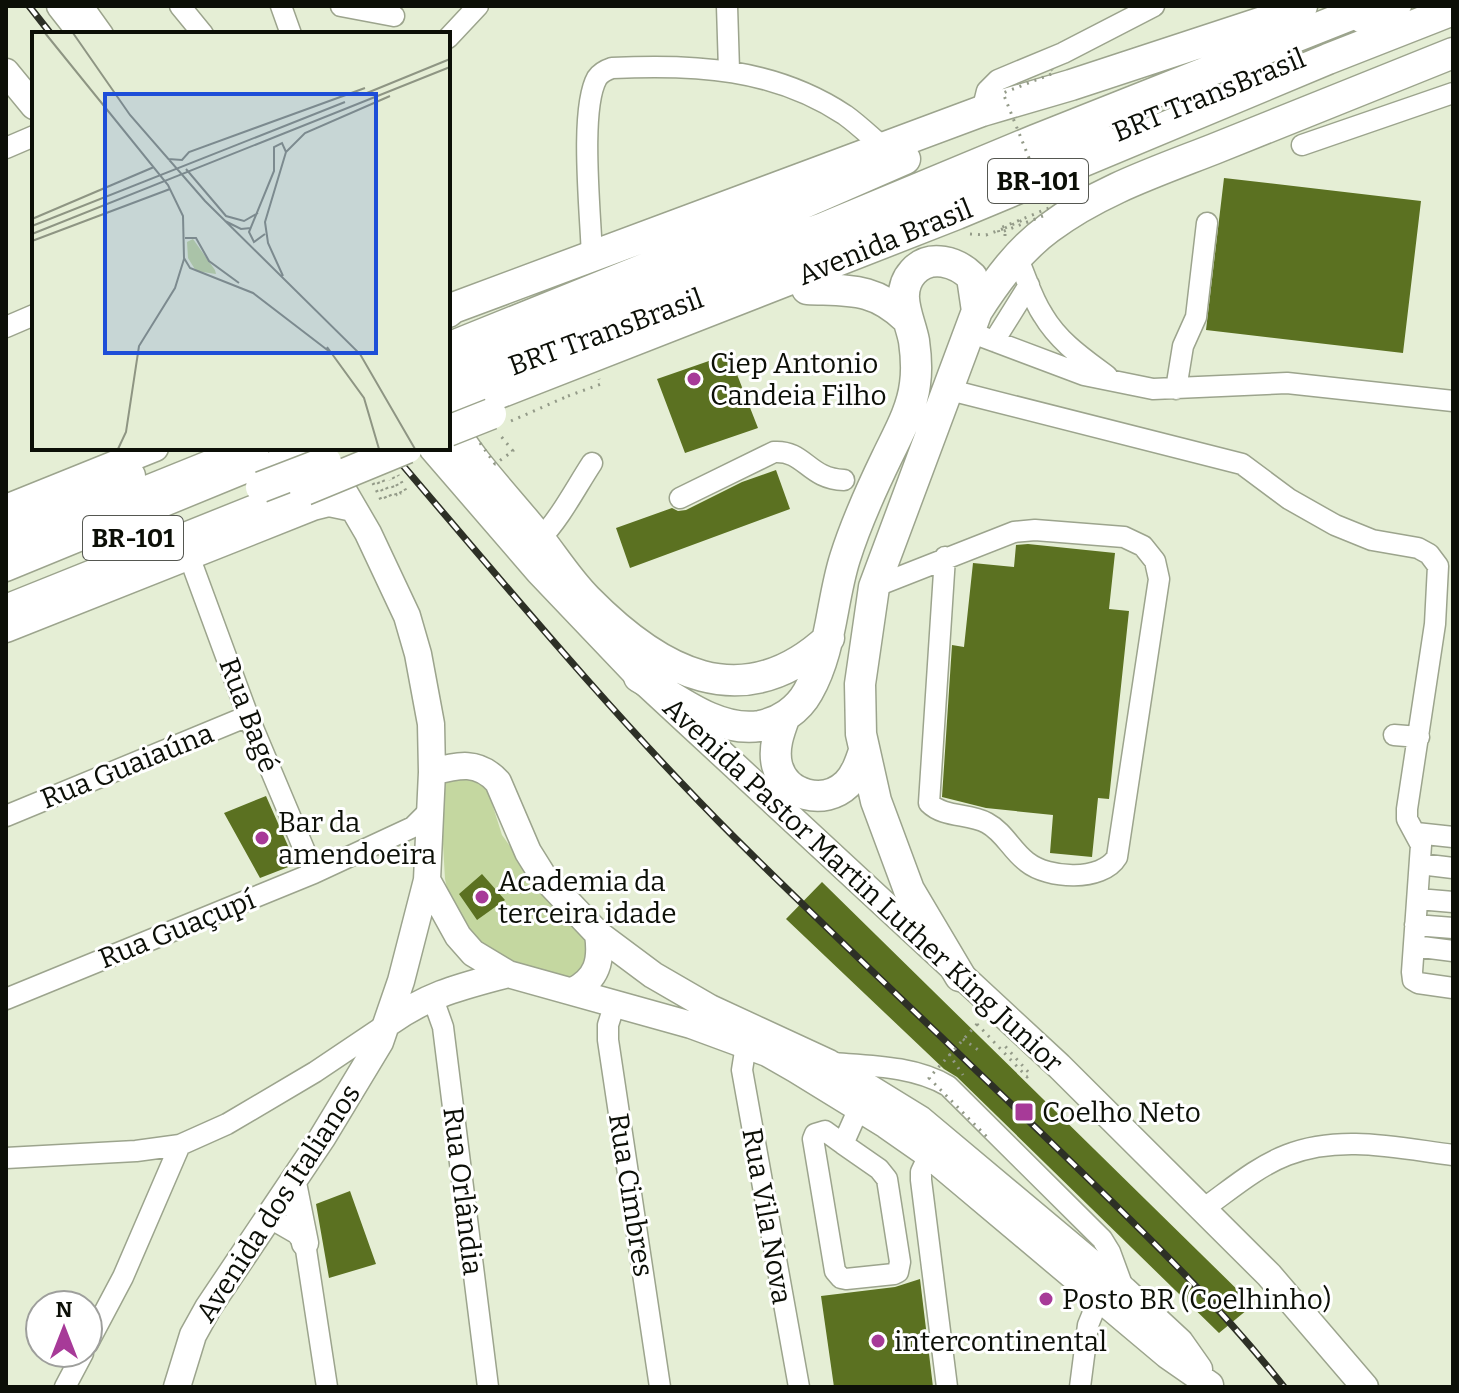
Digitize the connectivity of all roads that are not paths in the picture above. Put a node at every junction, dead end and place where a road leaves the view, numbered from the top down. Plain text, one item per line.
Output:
1 (60, 6) edge
2 (83, 6) edge
3 (180, 6) edge
4 (281, 6) edge
5 (341, 6) edge
6 (478, 6) edge
7 (727, 6) edge
8 (1302, 6) edge
9 (1373, 6) edge
10 (1401, 6) edge
11 (1433, 6) edge
12 (1146, 8) edge
13 (1453, 10) edge
14 (394, 16) dead end
15 (1272, 19) junction
16 (1453, 29) edge
17 (80, 32) edge
18 (102, 32) edge
19 (201, 32) edge
20 (290, 32) edge
21 (450, 36) edge
22 (1453, 40) edge
23 (1453, 53) edge
24 (1328, 59) junction
25 (1062, 69) junction
26 (729, 70) junction
27 (6, 72) edge
28 (1453, 93) edge
29 (32, 104) edge
30 (32, 137) edge
31 (1035, 140) junction
32 (1302, 145) dead end
33 (883, 147) junction
34 (6, 148) edge
35 (1207, 223) dead end
36 (1017, 257) junction
37 (592, 258) junction
38 (1029, 285) junction
39 (807, 289) junction
40 (450, 306) edge
41 (32, 316) edge
42 (906, 318) junction
43 (6, 327) edge
44 (979, 328) junction
45 (451, 354) edge
46 (508, 358) junction
47 (450, 380) edge
48 (948, 383) junction
49 (1117, 383) junction
50 (1176, 389) junction
51 (450, 391) edge
52 (1453, 401) edge
53 (450, 412) edge
54 (450, 424) edge
55 (478, 428) edge
56 (150, 450) edge
57 (280, 450) edge
58 (304, 450) edge
59 (310, 450) edge
60 (353, 450) edge
61 (396, 450) edge
62 (434, 450) edge
63 (210, 454) edge
64 (592, 463) dead end
65 (881, 468) junction
66 (254, 475) edge
67 (844, 480) junction
68 (680, 498) dead end
69 (348, 500) junction
70 (864, 505) junction
71 (6, 508) edge
72 (6, 525) edge
73 (540, 539) junction
74 (6, 548) edge
75 (189, 556) junction
76 (945, 557) junction
77 (6, 560) edge
78 (6, 571) edge
79 (874, 587) junction
80 (6, 590) edge
81 (6, 610) edge
82 (6, 629) edge
83 (828, 640) junction
84 (639, 677) junction
85 (248, 716) junction
86 (785, 716) junction
87 (1394, 735) dead end
88 (1419, 737) junction
89 (864, 751) junction
90 (432, 772) junction
91 (430, 810) junction
92 (6, 816) edge
93 (1416, 833) junction
94 (1453, 837) edge
95 (1420, 864) junction
96 (1453, 868) edge
97 (314, 873) junction
98 (427, 880) junction
99 (1418, 899) junction
100 (1453, 902) edge
101 (1415, 925) junction
102 (1453, 928) edge
103 (598, 934) junction
104 (1414, 946) junction
105 (1453, 951) edge
106 (508, 974) junction
107 (960, 976) junction
108 (1453, 988) edge
109 (573, 991) junction
110 (432, 996) junction
111 (6, 999) edge
112 (615, 1003) junction
113 (388, 1023) junction
114 (746, 1045) junction
115 (829, 1063) junction
116 (859, 1108) junction
117 (843, 1144) junction
118 (180, 1145) junction
119 (929, 1155) junction
120 (1453, 1155) edge
121 (6, 1158) edge
122 (293, 1183) junction
123 (1203, 1209) junction
124 (270, 1218) junction
125 (305, 1243) junction
126 (1111, 1294) junction
127 (104, 1313) edge
128 (75, 1369) edge
129 (1211, 1386) edge
130 (65, 1387) edge
131 (177, 1387) edge
132 (327, 1387) edge
133 (488, 1387) edge
134 (660, 1387) edge
135 (799, 1387) edge
136 (947, 1387) edge
137 (1080, 1387) edge
138 (1365, 1387) edge

1 - 17 main road
2 - 18 street
3 - 19 street
4 - 20 street
5 - 14 street
6 - 21 street
7 - 26 street
8 - 15 highway, Avenida Brasil
9 - 31 highway, Avenida Brasil / BR-101
10 - 46 street, BRT TransBrasil
11 - 46 street, BRT TransBrasil
12 - 25 street
13 - 24 highway, Avenida Brasil / BR-101
15 - 25 highway, Avenida Brasil
15 - 31 highway
16 - 24 highway
22 - 39 highway, Avenida Brasil
23 - 36 highway, BR-101
24 - 53 highway, Avenida Brasil / BR-101
25 - 33 highway, Avenida Brasil
25 - 45 highway, Avenida Brasil
26 - 33 street
26 - 37 street
27 - 29 main road
28 - 32 street
30 - 34 street
31 - 46 highway, Avenida Brasil / BR-101
33 - 37 highway, Avenida Brasil
35 - 50 street
36 - 38 street
36 - 44 highway
37 - 40 highway, Avenida Brasil
38 - 44 street
38 - 49 street
39 - 42 highway
39 - 55 highway, Avenida Brasil
41 - 43 street
42 - 44 highway
42 - 65 highway
44 - 48 highway
44 - 49 street
45 - 46 highway, Avenida Brasil / BR-101
46 - 47 street, BRT TransBrasil
46 - 51 street, BRT TransBrasil
48 - 79 highway
48 - 88 street
49 - 50 street
50 - 52 street
54 - 73 highway
56 - 71 main road
57 - 66 street
58 - 66 street
59 - 69 main road
60 - 66 highway, BR-101, bridge
61 - 66 highway, bridge
62 - 84 main road, Avenida Pastor Martin Luther King Junior
63 - 66 highway, BR-101
63 - 72 highway
63 - 74 highway, BR-101
64 - 73 street
65 - 67 street
65 - 70 highway
66 - 77 street
66 - 78 street
66 - 80 highway, BR-101
66 - 81 highway
67 - 68 street
67 - 70 street
69 - 75 main road
69 - 90 main road
70 - 83 highway
73 - 83 highway
75 - 82 main road
75 - 85 street, Rua Bagé
76 - 76 street
76 - 79 street
79 - 83 highway
79 - 89 highway
83 - 86 highway
84 - 86 highway
84 - 107 main road, Avenida Pastor Martin Luther King Junior
85 - 92 street, Rua Guaiaúna
85 - 97 street, Rua Bagé
86 - 89 highway
87 - 88 street
88 - 93 street
89 - 107 highway
90 - 91 main road
90 - 103 main road
91 - 97 street, Rua Guaçupí
91 - 98 main road
93 - 94 street
93 - 95 street
95 - 96 street
95 - 99 street
97 - 111 street, Rua Guaçupí
98 - 106 main road
98 - 113 main road, Avenida dos Italianos
99 - 100 street
99 - 101 street
101 - 102 street
101 - 104 street
103 - 109 main road
103 - 115 main road
104 - 105 street
104 - 108 street
106 - 109 main road
106 - 110 main road, Avenida dos Italianos
107 - 123 main road, Avenida Pastor Martin Luther King Junior
109 - 112 main road
110 - 113 main road, Avenida dos Italianos
110 - 133 street, Rua Orlândia
112 - 114 main road
112 - 134 street, Rua Cimbres
113 - 118 street
113 - 122 main road, Avenida dos Italianos
114 - 116 main road
114 - 135 street, Rua Vila Nova
115 - 126 main road
115 - 126 street
116 - 117 street
116 - 119 main road
117 - 117 street
118 - 121 street
118 - 127 street
119 - 126 main road
119 - 136 street
120 - 123 street
122 - 124 main road, Avenida dos Italianos
122 - 125 main road
123 - 138 main road, Avenida Pastor Martin Luther King Junior
124 - 125 street
124 - 131 main road, Avenida dos Italianos
125 - 132 street
126 - 129 main road
126 - 137 street
128 - 130 street

